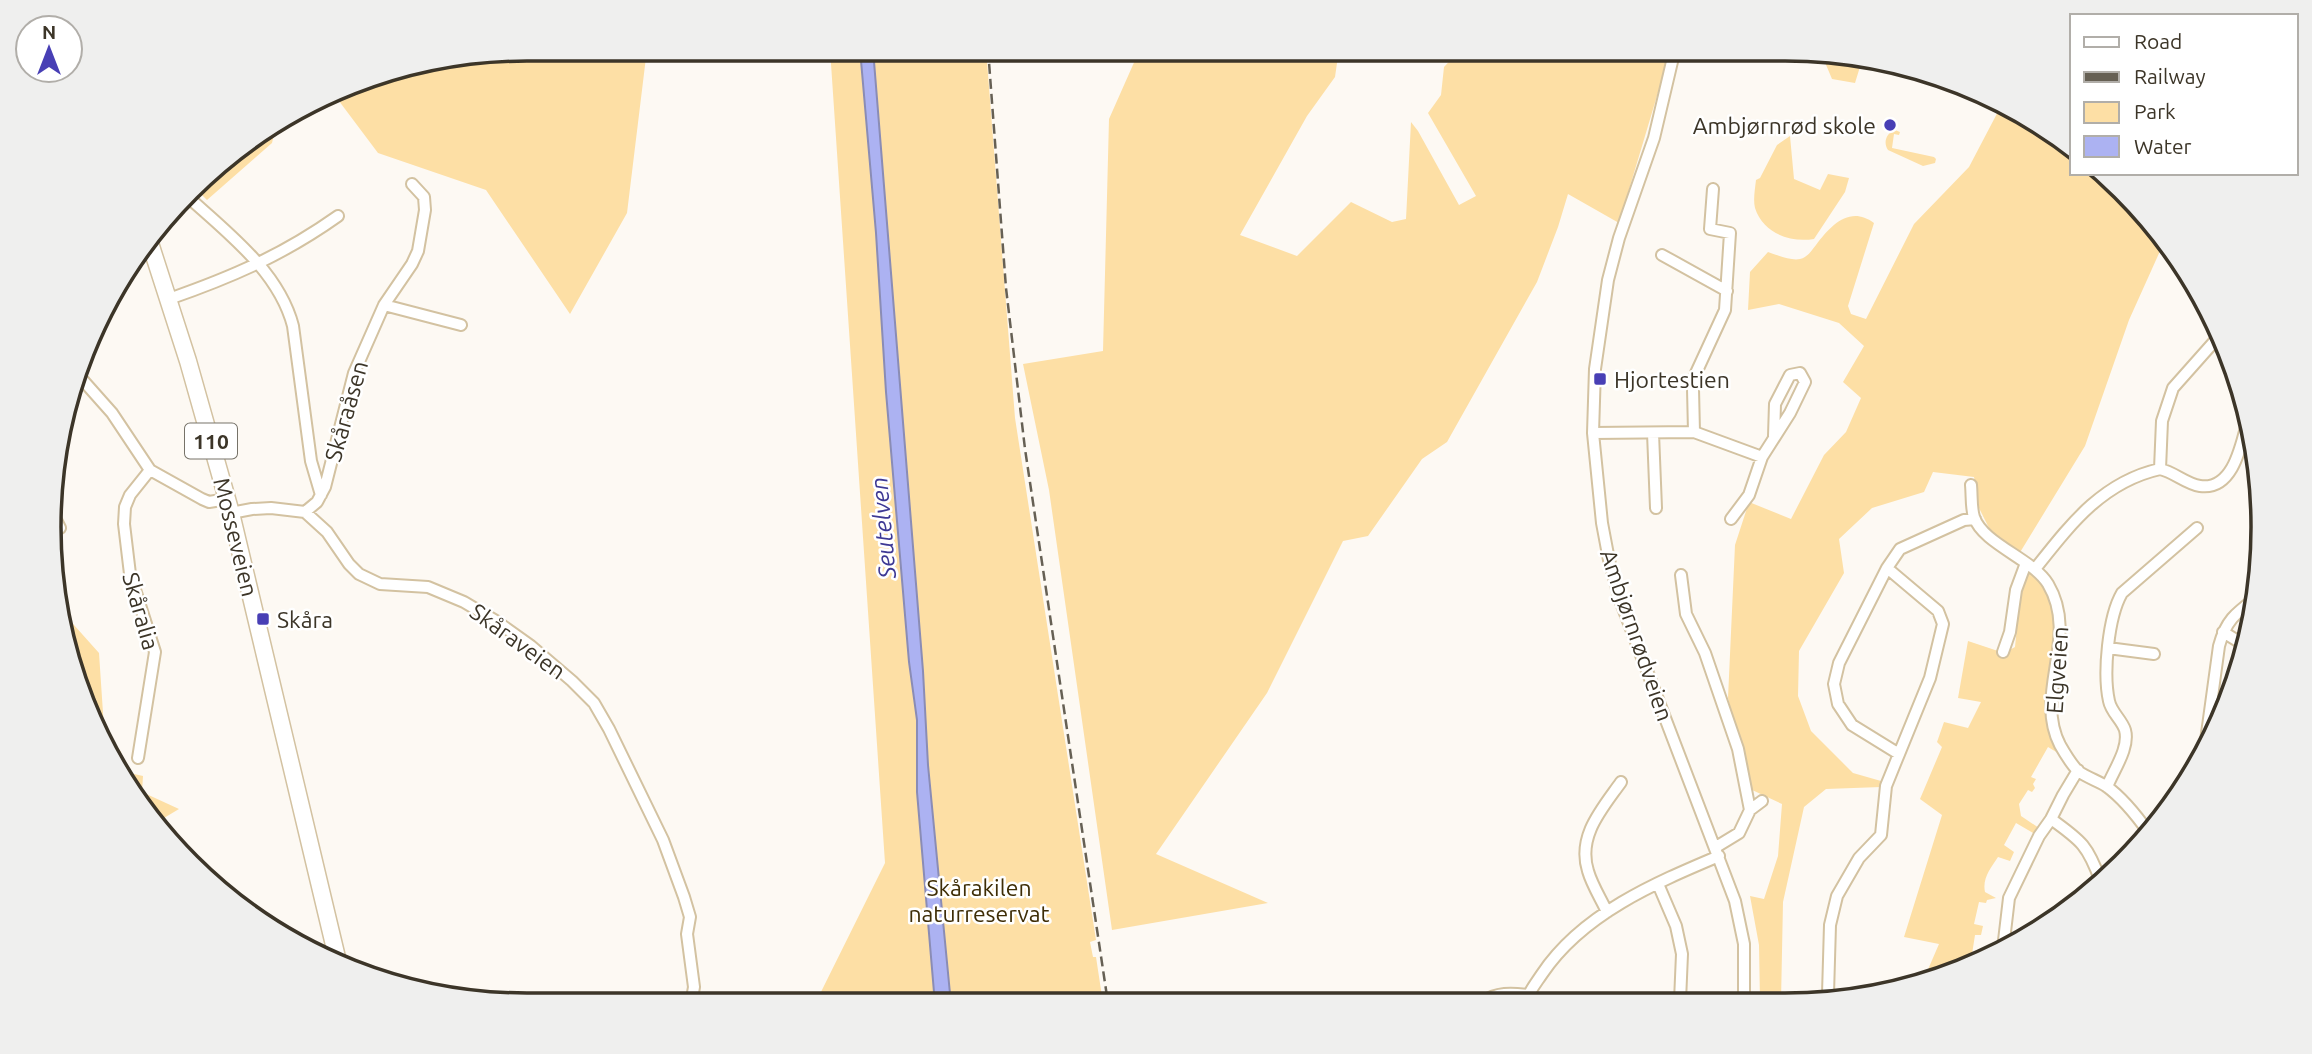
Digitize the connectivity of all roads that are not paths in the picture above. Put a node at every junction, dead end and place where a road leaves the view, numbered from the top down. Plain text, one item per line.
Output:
1 (1672, 61) edge
2 (412, 184) dead end
3 (1713, 189) dead end
4 (194, 202) edge
5 (338, 216) dead end
6 (152, 250) edge
7 (1662, 255) dead end
8 (259, 264) junction
9 (1727, 291) junction
10 (169, 299) junction
11 (384, 305) junction
12 (461, 325) dead end
13 (2213, 343) edge
14 (84, 382) edge
15 (1694, 432) junction
16 (1593, 433) junction
17 (1653, 433) junction
18 (1774, 436) junction
19 (2242, 438) edge
20 (1762, 457) junction
21 (2160, 469) junction
22 (150, 470) junction
23 (1971, 485) dead end
24 (321, 495) junction
25 (229, 506) junction
26 (1656, 508) dead end
27 (304, 512) junction
28 (1731, 519) dead end
29 (1975, 519) junction
30 (2197, 528) dead end
31 (2031, 566) junction
32 (1887, 568) junction
33 (1681, 575) dead end
34 (2244, 607) edge
35 (2223, 632) junction
36 (2237, 640) edge
37 (2108, 648) junction
38 (2003, 652) dead end
39 (2154, 654) dead end
40 (2209, 719) edge
41 (1899, 754) junction
42 (138, 758) dead end
43 (2078, 770) junction
44 (1621, 782) dead end
45 (2108, 787) junction
46 (1762, 801) dead end
47 (1750, 810) junction
48 (2051, 819) junction
49 (2143, 825) edge
50 (1717, 851) junction
51 (2097, 872) edge
52 (1658, 884) junction
53 (1607, 912) junction
54 (2004, 938) edge
55 (333, 950) edge
56 (1828, 991) edge
57 (693, 993) edge
58 (1530, 993) edge
59 (1680, 993) edge
60 (1745, 993) edge

1 - 16 street, Ambjørnrødveien
2 - 11 street, Skåraåsen
3 - 9 street
4 - 8 street
5 - 8 street
6 - 10 highway, Mosseveien / 110
7 - 9 street
8 - 10 street
8 - 24 street
9 - 15 street
10 - 25 highway, Mosseveien / 110
11 - 12 street
11 - 24 street, Skåraåsen
13 - 21 street
14 - 22 street
15 - 17 street
15 - 20 street
16 - 17 street
16 - 50 street, Ambjørnrødveien
17 - 26 street
18 - 18 street
18 - 20 street
19 - 21 street
20 - 28 street
21 - 31 street
22 - 25 street
22 - 42 street, Skåralia
23 - 29 street
24 - 27 street, Skåraåsen
25 - 27 street
25 - 55 highway, Mosseveien / 110
27 - 57 street, Skåraveien
29 - 31 street, Elgveien
29 - 32 street
30 - 37 street
31 - 38 street
31 - 43 street, Elgveien
32 - 41 street
32 - 41 street
33 - 47 street
34 - 35 street
35 - 36 street
35 - 40 street
37 - 39 street
37 - 45 street
41 - 56 street
43 - 45 street, Elgveien
43 - 48 street
44 - 53 street
45 - 49 street, Elgveien
46 - 47 street
47 - 50 street
48 - 51 street
48 - 54 street
50 - 52 street
50 - 60 street, Ambjørnrødveien
52 - 53 street
52 - 59 street
53 - 58 street

